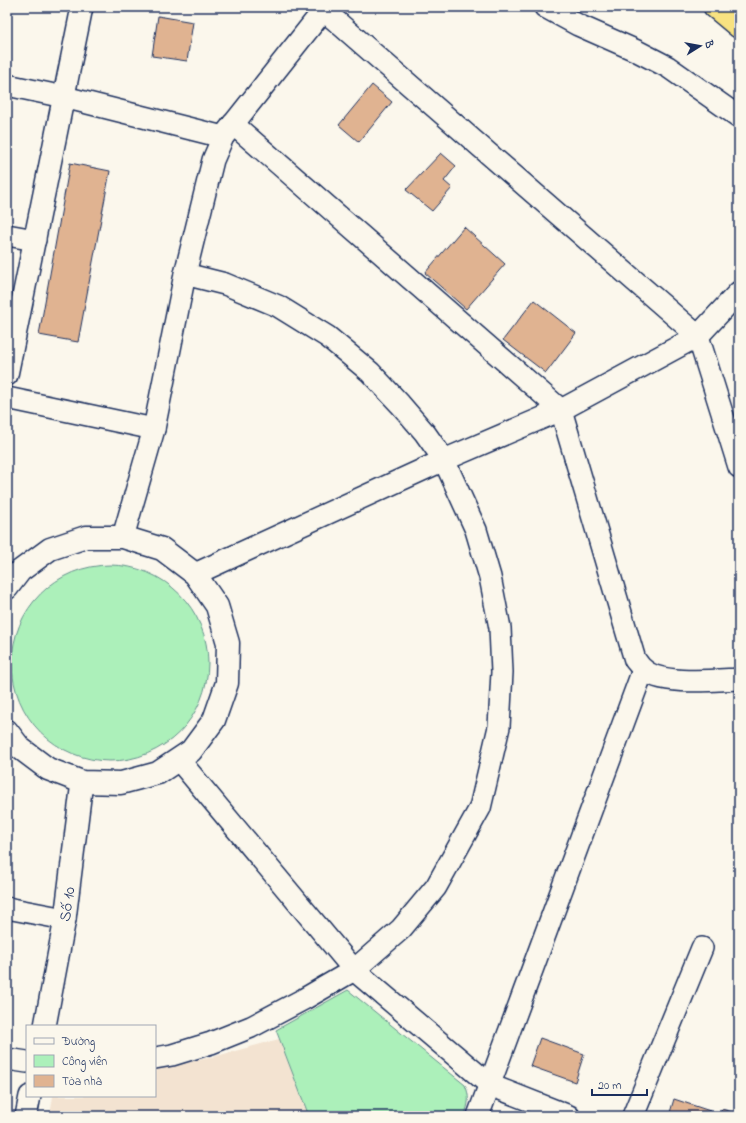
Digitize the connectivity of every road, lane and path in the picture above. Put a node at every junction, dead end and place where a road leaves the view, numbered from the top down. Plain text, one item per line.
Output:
1 (82, 7) edge
2 (545, 7) edge
3 (715, 7) edge
4 (323, 8) edge
5 (739, 27) edge
6 (7, 85) edge
7 (64, 97) junction
8 (739, 117) edge
9 (228, 130) junction
10 (7, 235) edge
11 (35, 240) junction
12 (185, 274) junction
13 (739, 292) edge
14 (698, 336) junction
15 (7, 375) edge
16 (7, 398) edge
17 (561, 410) junction
18 (154, 429) junction
19 (444, 460) junction
20 (739, 467) edge
21 (123, 537) junction
22 (195, 574) junction
23 (7, 588) edge
24 (643, 670) junction
25 (739, 679) edge
26 (7, 731) edge
27 (179, 760) junction
28 (82, 782) junction
29 (7, 908) edge
30 (65, 920) junction
31 (702, 948) dead end
32 (354, 970) junction
33 (44, 1025) edge
34 (156, 1058) edge
35 (7, 1059) edge
36 (26, 1062) edge
37 (490, 1085) junction
38 (30, 1097) edge
39 (26, 1116) edge
40 (478, 1116) edge
41 (569, 1116) edge
42 (633, 1116) edge

1 - 7 street
2 - 8 street
3 - 5 highway
4 - 9 street
4 - 14 street
6 - 7 street
7 - 9 street
7 - 11 street
9 - 12 street
9 - 17 street
10 - 11 street
11 - 15 street
12 - 18 street
12 - 19 street
13 - 14 street
14 - 17 street
14 - 20 street
16 - 18 street
17 - 19 street
17 - 24 street
18 - 21 street
19 - 22 street
19 - 32 street
21 - 22 street
21 - 23 street
22 - 27 street
24 - 25 street
24 - 37 street
26 - 28 street
27 - 28 street
27 - 32 street
28 - 30 street, Số 10
29 - 30 street
30 - 33 street, Số 10
31 - 42 street
32 - 34 street
32 - 37 street
35 - 36 street
37 - 40 street
37 - 41 street
38 - 39 street

